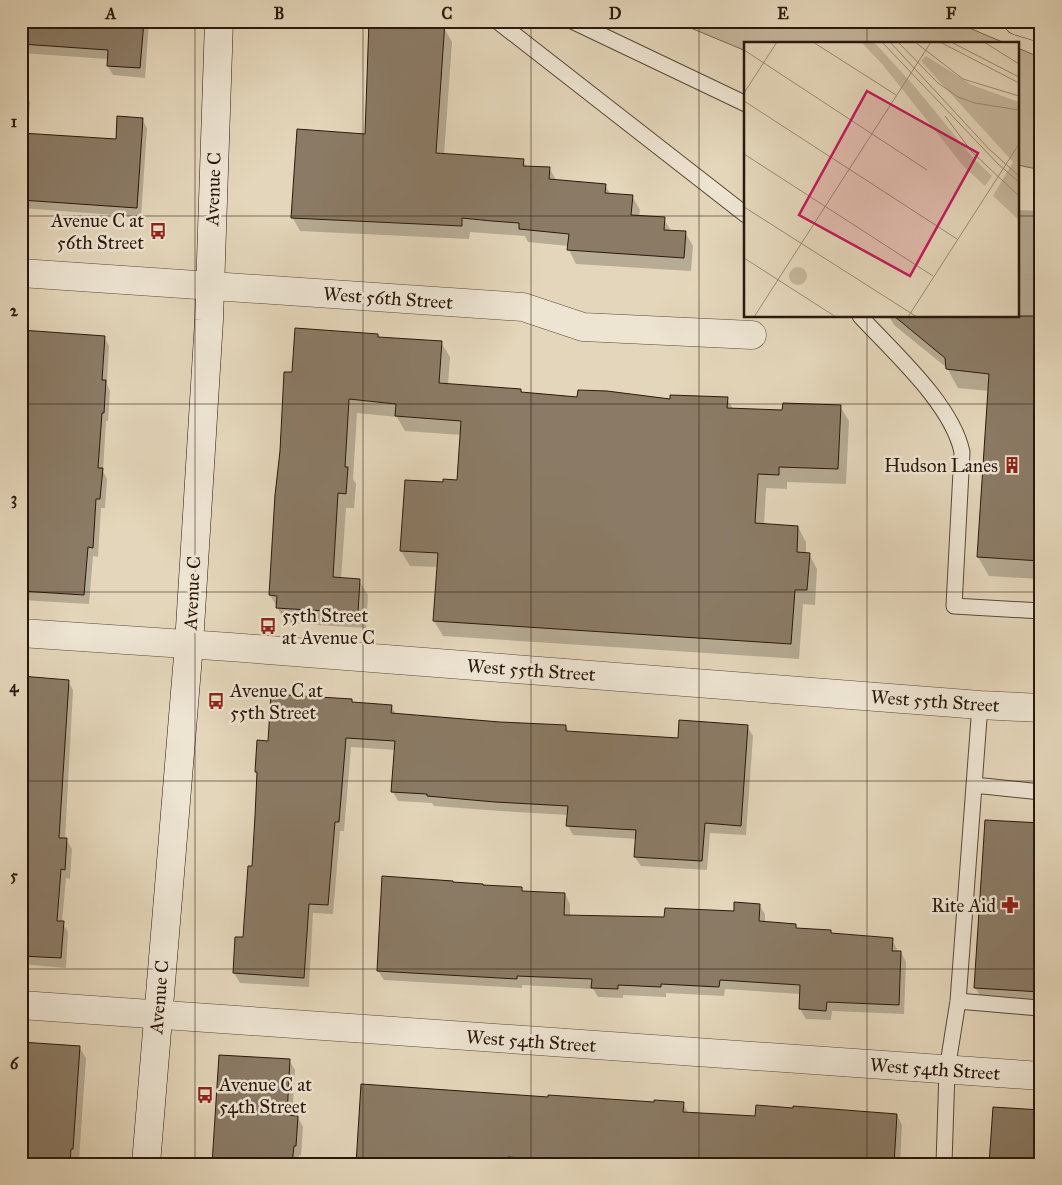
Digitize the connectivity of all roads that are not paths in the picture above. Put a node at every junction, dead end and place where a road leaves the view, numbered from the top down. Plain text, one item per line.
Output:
1 (219, 21) edge
2 (497, 21) edge
3 (572, 21) edge
4 (1018, 21) edge
5 (1041, 28) edge
6 (744, 103) edge
7 (744, 213) edge
8 (21, 273) edge
9 (210, 286) junction
10 (862, 318) edge
11 (752, 335) dead end
12 (1041, 611) edge
13 (21, 633) edge
14 (189, 644) junction
15 (980, 705) junction
16 (1041, 708) edge
17 (974, 785) junction
18 (1041, 792) edge
19 (958, 1000) junction
20 (21, 1005) edge
21 (1038, 1008) dead end
22 (157, 1014) junction
23 (947, 1070) junction
24 (1041, 1076) edge
25 (146, 1164) edge
26 (944, 1164) edge

1 - 9 street, Avenue C
2 - 7 lane
3 - 6 lane
4 - 5 highway
8 - 9 street, West 56th Street
9 - 11 street, West 56th Street
9 - 14 street, Avenue C
10 - 12 lane
13 - 14 street, West 55th Street
14 - 15 street, West 55th Street
14 - 22 street, Avenue C
15 - 16 street, West 55th Street
15 - 17 lane
17 - 18 lane
17 - 19 lane
19 - 21 lane
19 - 23 lane
20 - 22 street, West 54th Street
22 - 23 street, West 54th Street
22 - 25 street, Avenue C
23 - 24 street, West 54th Street
23 - 26 lane

